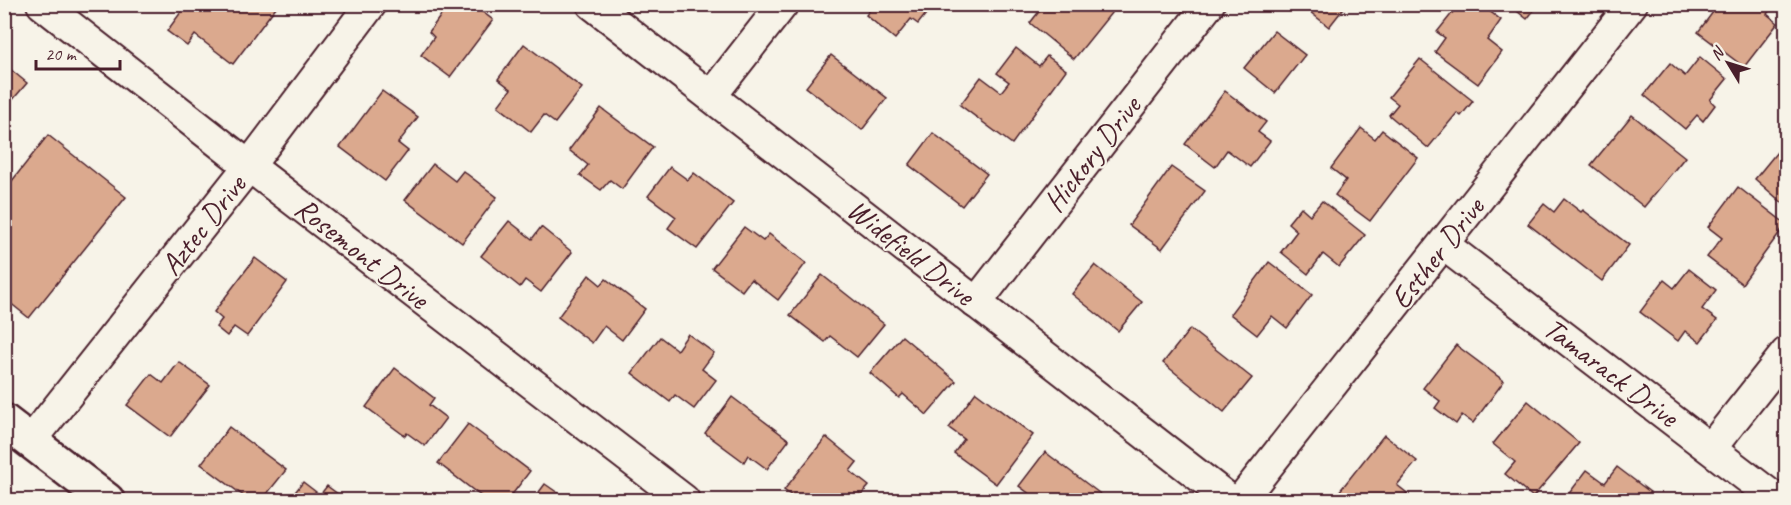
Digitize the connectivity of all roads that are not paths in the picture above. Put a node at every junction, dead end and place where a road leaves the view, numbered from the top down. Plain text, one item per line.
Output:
1 (42, 4) edge
2 (371, 4) edge
3 (592, 4) edge
4 (783, 4) edge
5 (1209, 4) edge
6 (1632, 4) edge
7 (711, 96) junction
8 (249, 166) junction
9 (1444, 245) junction
10 (976, 303) junction
11 (1786, 352) edge
12 (4, 421) edge
13 (31, 441) junction
14 (1711, 448) junction
15 (107, 501) edge
16 (684, 501) edge
17 (1230, 501) edge
18 (1240, 501) edge
19 (1778, 501) edge

1 - 8 street, Rosemont Drive
2 - 8 street, Aztec Drive
3 - 7 street, Widefield Drive
4 - 7 street
5 - 10 street, Hickory Drive
6 - 9 street, Esther Drive
7 - 10 street, Widefield Drive
8 - 13 street, Aztec Drive
8 - 16 street, Rosemont Drive
9 - 14 street, Tamarack Drive
9 - 18 street, Esther Drive
10 - 17 street, Widefield Drive
11 - 14 street
12 - 13 main road
13 - 15 main road
14 - 19 street, Tamarack Drive

